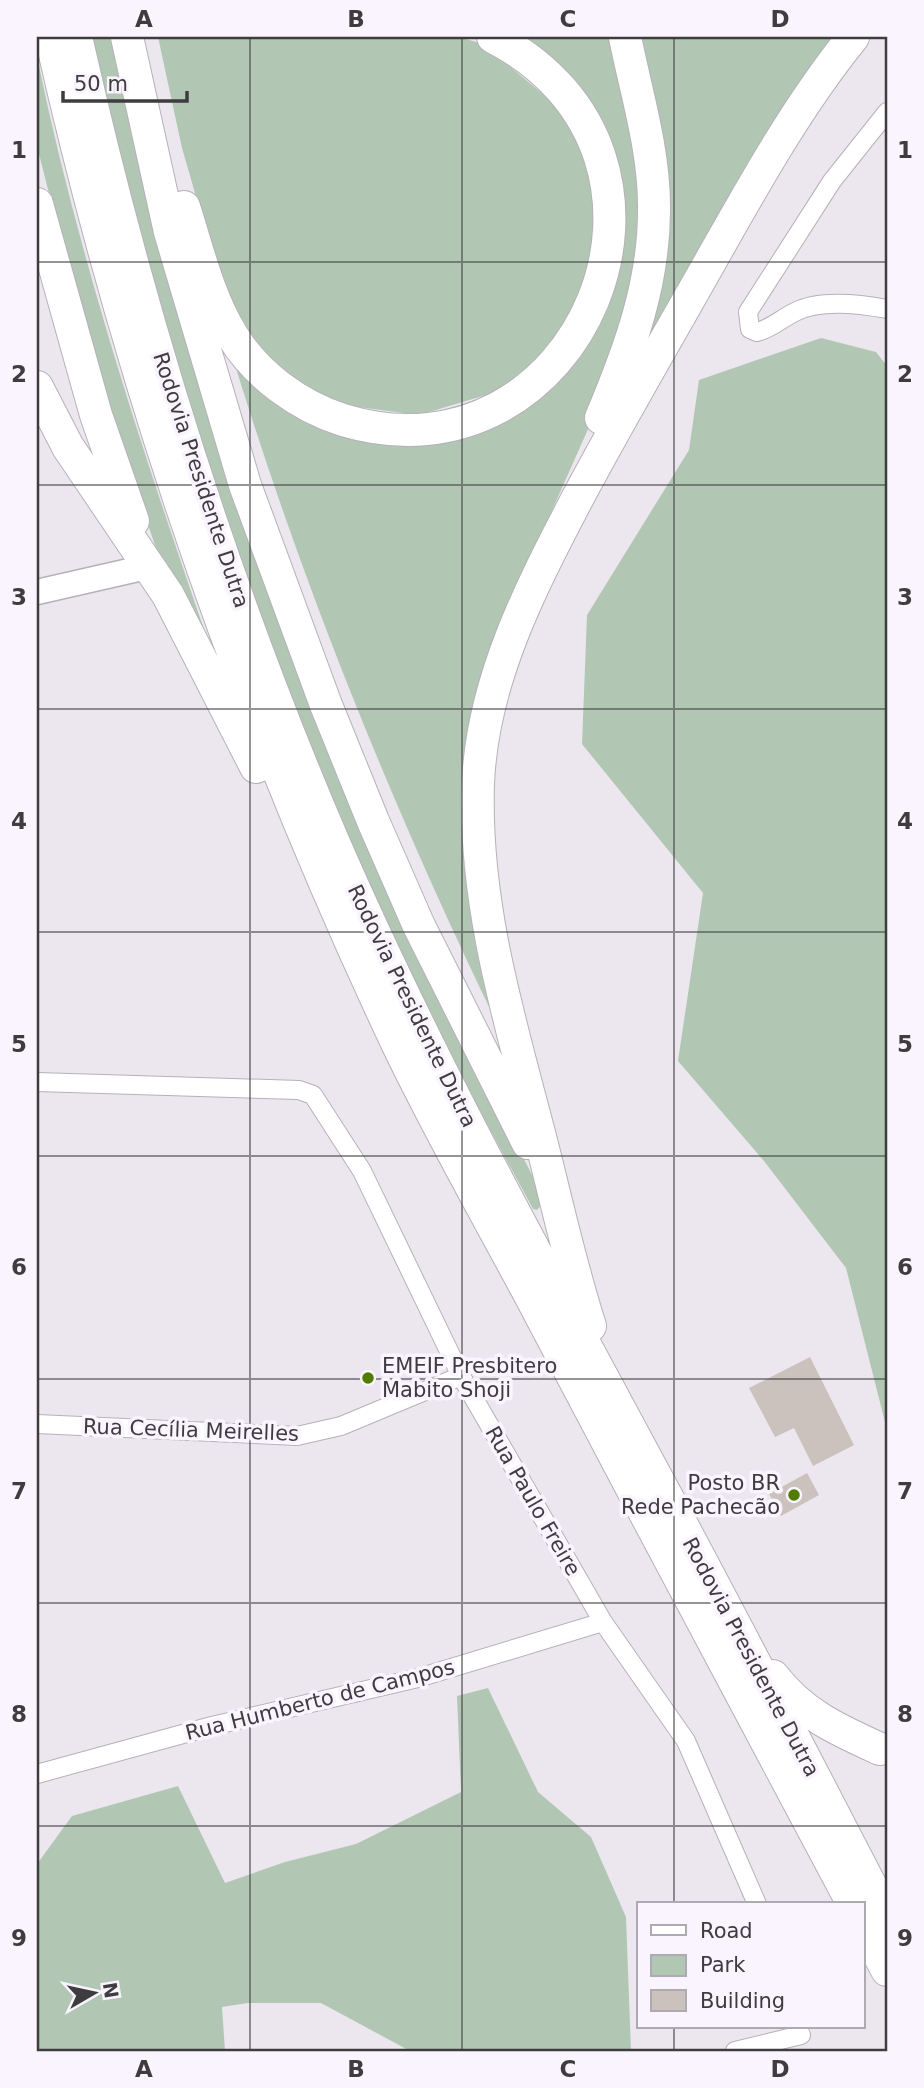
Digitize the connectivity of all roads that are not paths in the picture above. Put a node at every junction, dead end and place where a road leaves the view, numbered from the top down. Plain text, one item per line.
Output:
1 (51, 37) edge
2 (76, 37) edge
3 (128, 37) edge
4 (493, 37) edge
5 (625, 37) edge
6 (853, 37) edge
7 (887, 112) edge
8 (37, 204) edge
9 (887, 309) edge
10 (37, 387) edge
11 (548, 556) junction
12 (151, 566) junction
13 (37, 592) edge
14 (400, 1048) junction
15 (37, 1082) edge
16 (556, 1200) junction
17 (461, 1376) junction
18 (37, 1424) edge
19 (664, 1491) junction
20 (603, 1622) junction
21 (735, 1627) junction
22 (880, 1749) dead end
23 (37, 1774) edge
24 (757, 1902) edge
25 (852, 1902) edge
26 (887, 1917) edge
27 (864, 1926) edge
28 (887, 1970) edge
29 (802, 2031) edge
30 (735, 2051) edge
31 (788, 2051) edge

1 - 14 highway, Rodovia Presidente Dutra
2 - 19 highway, Rodovia Presidente Dutra
3 - 4 highway
3 - 16 highway
5 - 11 highway
6 - 11 highway
7 - 9 street
8 - 12 highway
10 - 12 highway
11 - 16 highway
12 - 13 street
12 - 14 highway
14 - 25 highway, Rodovia Presidente Dutra
15 - 17 street, Rua Paulo Freire
16 - 19 highway
17 - 18 street, Rua Cecília Meirelles
17 - 20 street, Rua Paulo Freire
19 - 21 highway, Rodovia Presidente Dutra
20 - 23 street, Rua Humberto de Campos
20 - 24 street, Rua Paulo Freire
21 - 22 highway
21 - 26 highway, Rodovia Presidente Dutra
27 - 28 highway
29 - 30 street
29 - 31 street

